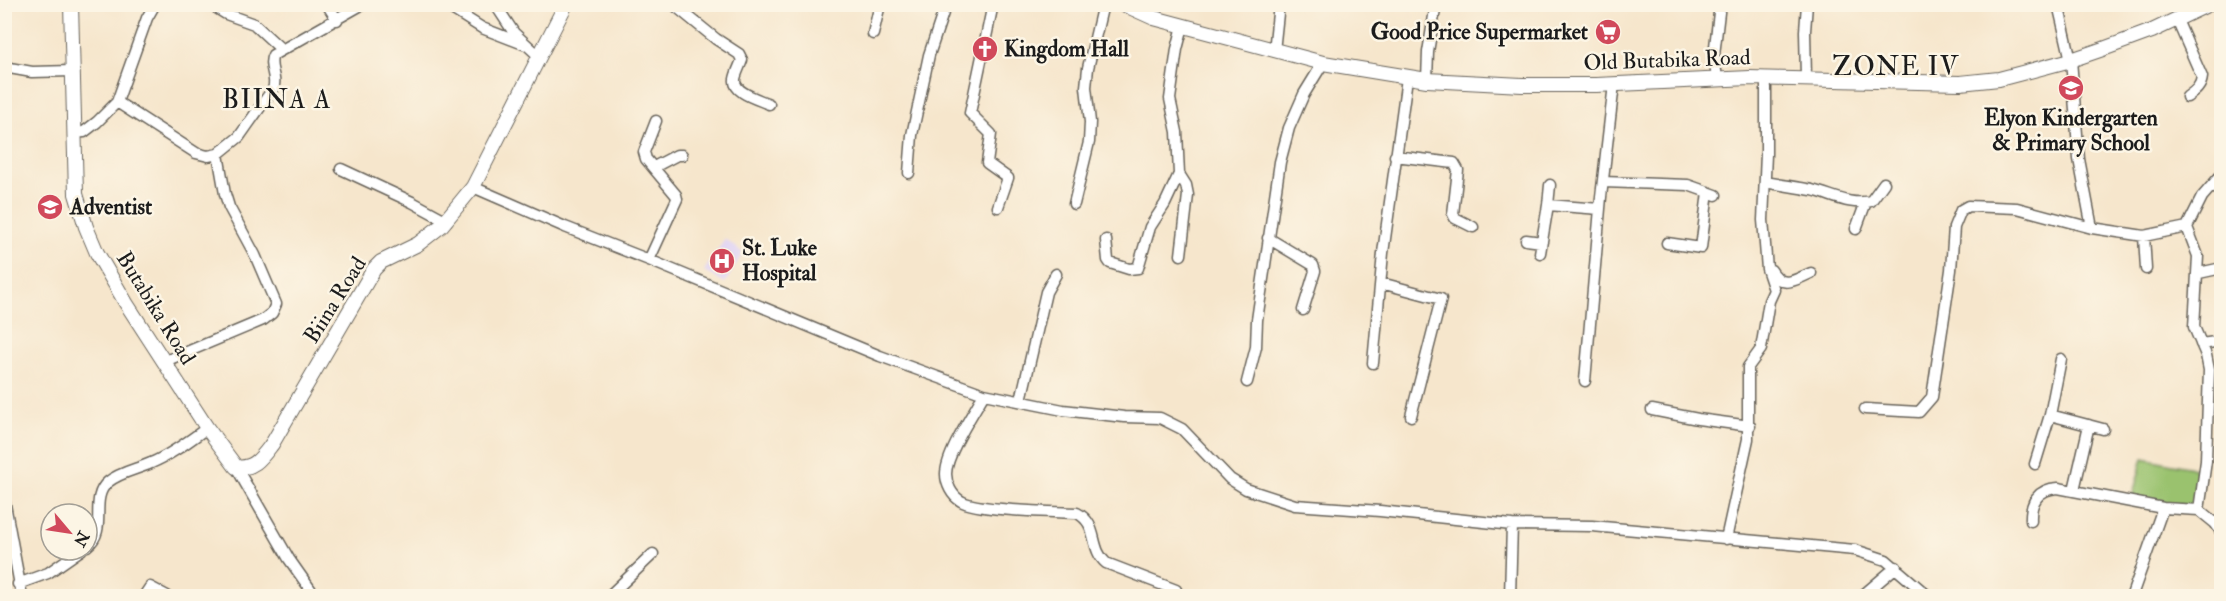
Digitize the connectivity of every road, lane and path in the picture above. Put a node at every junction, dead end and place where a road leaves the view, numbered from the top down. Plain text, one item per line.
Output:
1 (71, 4) edge
2 (155, 4) edge
3 (210, 4) edge
4 (327, 4) edge
5 (363, 4) edge
6 (444, 4) edge
7 (495, 4) edge
8 (566, 4) edge
9 (674, 4) edge
10 (880, 4) edge
11 (946, 4) edge
12 (993, 4) edge
13 (1103, 4) edge
14 (1123, 4) edge
15 (1279, 4) edge
16 (1436, 4) edge
17 (1720, 4) edge
18 (1807, 4) edge
19 (2058, 4) edge
20 (2209, 4) edge
21 (337, 20) junction
22 (2177, 20) junction
23 (1183, 26) junction
24 (873, 34) dead end
25 (526, 45) junction
26 (281, 49) junction
27 (1274, 51) junction
28 (540, 57) junction
29 (2071, 60) junction
30 (1323, 63) junction
31 (4, 67) edge
32 (72, 71) junction
33 (1407, 78) junction
34 (1770, 78) junction
35 (1806, 78) junction
36 (1717, 79) junction
37 (1427, 80) junction
38 (1614, 84) junction
39 (2187, 97) dead end
40 (117, 102) junction
41 (769, 104) dead end
42 (656, 121) dead end
43 (74, 133) junction
44 (218, 154) junction
45 (682, 155) dead end
46 (1395, 156) junction
47 (654, 167) junction
48 (341, 169) dead end
49 (909, 173) dead end
50 (1179, 174) junction
51 (2222, 174) edge
52 (1603, 182) junction
53 (1765, 182) junction
54 (1884, 183) dead end
55 (1550, 185) dead end
56 (473, 187) junction
57 (1866, 202) junction
58 (1074, 204) dead end
59 (1548, 205) junction
60 (998, 207) dead end
61 (1600, 209) junction
62 (447, 221) junction
63 (1473, 227) dead end
64 (2187, 227) junction
65 (2092, 228) junction
66 (1856, 229) dead end
67 (2144, 236) junction
68 (1268, 238) junction
69 (1106, 240) dead end
70 (1526, 240) dead end
71 (1667, 243) dead end
72 (1180, 255) dead end
73 (649, 260) junction
74 (1766, 262) junction
75 (2222, 268) edge
76 (2146, 269) dead end
77 (1811, 273) dead end
78 (2199, 273) junction
79 (1056, 274) dead end
80 (1381, 283) junction
81 (1303, 310) dead end
82 (2222, 341) edge
83 (2201, 344) junction
84 (2061, 358) dead end
85 (164, 362) junction
86 (1373, 363) dead end
87 (1586, 381) dead end
88 (1247, 382) dead end
89 (984, 394) junction
90 (1021, 400) junction
91 (1864, 409) dead end
92 (1652, 410) dead end
93 (2050, 415) junction
94 (1411, 416) dead end
95 (2089, 425) junction
96 (1750, 426) junction
97 (207, 428) junction
98 (2103, 429) dead end
99 (2035, 465) dead end
100 (236, 467) junction
101 (2074, 490) junction
102 (4, 500) edge
103 (99, 502) edge
104 (2163, 508) junction
105 (2199, 510) junction
106 (6, 517) edge
107 (2031, 521) dead end
108 (1512, 525) junction
109 (2222, 533) edge
110 (1726, 539) junction
111 (653, 554) dead end
112 (64, 562) edge
113 (1896, 567) junction
114 (18, 584) junction
115 (1176, 590) dead end
116 (2132, 595) edge
117 (22, 597) edge
118 (144, 597) edge
119 (167, 597) edge
120 (315, 597) edge
121 (609, 597) edge
122 (1510, 597) edge
123 (1862, 597) edge
124 (1928, 597) edge

1 - 32 main road, Butabika Road
2 - 40 street
3 - 26 street
4 - 21 street
5 - 21 street
6 - 25 street
7 - 25 street
8 - 28 main road, Biina Road
9 - 41 street
10 - 24 street
11 - 49 street
12 - 60 street
13 - 58 street
14 - 23 main road, Old Butabika Road
15 - 27 street
16 - 37 street
17 - 36 street
18 - 35 street
19 - 29 street
20 - 22 main road, Old Butabika Road
21 - 26 street
22 - 29 main road, Old Butabika Road
22 - 39 street
23 - 27 main road, Old Butabika Road
23 - 50 street
25 - 28 street
26 - 44 street
27 - 30 main road, Old Butabika Road
28 - 56 main road, Biina Road
29 - 35 main road, Old Butabika Road
29 - 65 street
30 - 33 main road, Old Butabika Road
30 - 68 street
31 - 32 street
32 - 43 main road, Butabika Road
33 - 37 main road, Old Butabika Road
33 - 46 street
34 - 35 main road, Old Butabika Road
34 - 36 main road, Old Butabika Road
34 - 53 street
36 - 38 main road, Old Butabika Road
37 - 38 main road, Old Butabika Road
38 - 52 street
40 - 43 street
40 - 44 street
42 - 47 street
43 - 85 main road, Butabika Road
44 - 85 street
45 - 47 street
46 - 63 street
46 - 80 street
47 - 73 street
48 - 62 street
50 - 69 street
50 - 72 street
51 - 64 street
52 - 61 street
52 - 71 street
53 - 57 street
53 - 74 street
54 - 57 street
55 - 59 street
56 - 62 main road, Biina Road
56 - 73 street
57 - 66 street
59 - 61 street
59 - 70 street
61 - 87 street
62 - 100 main road, Biina Road
64 - 67 street
64 - 78 street
65 - 67 street
65 - 91 street
67 - 76 street
68 - 81 street
68 - 88 street
73 - 89 street
74 - 77 street
74 - 96 street
75 - 78 street
78 - 83 street
79 - 90 street
80 - 86 street
80 - 94 street
82 - 83 street
83 - 105 street
84 - 93 street
85 - 97 main road, Butabika Road
89 - 90 street
89 - 115 street
90 - 108 street
92 - 96 street
93 - 95 street
93 - 99 street
95 - 98 street
95 - 101 street
96 - 110 street
97 - 100 main road, Butabika Road
97 - 103 street
100 - 120 street, Butabika Road
101 - 104 street
101 - 107 street
102 - 106 street
104 - 105 street
104 - 116 street
105 - 109 street
106 - 114 street
108 - 110 street
108 - 122 street
110 - 113 street
111 - 121 street
112 - 114 street
113 - 123 street
113 - 124 street
114 - 117 street
118 - 119 street

